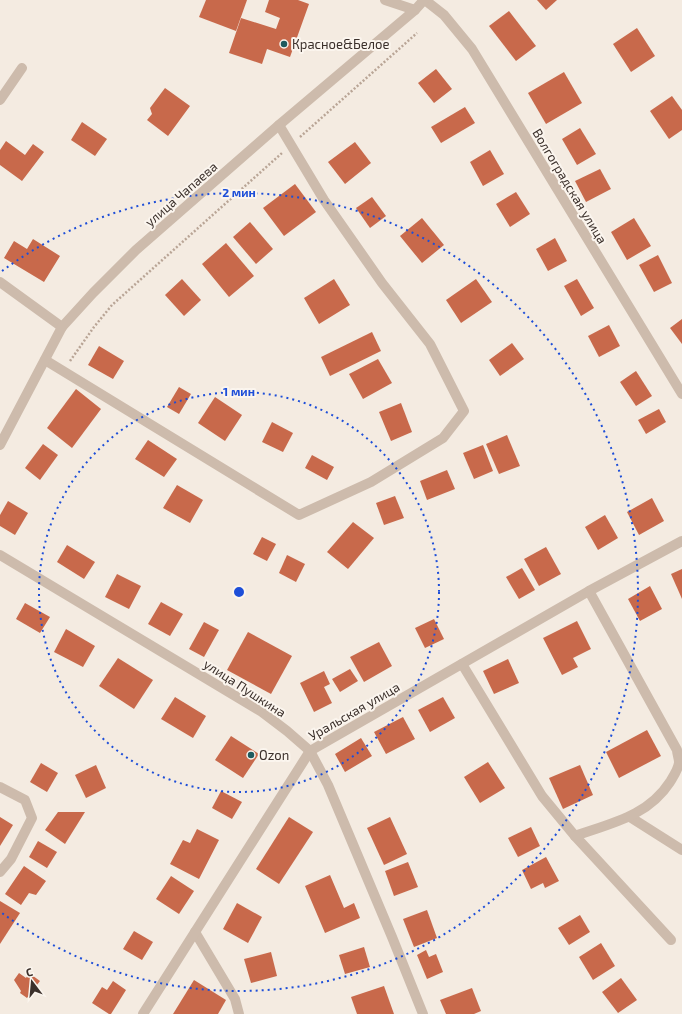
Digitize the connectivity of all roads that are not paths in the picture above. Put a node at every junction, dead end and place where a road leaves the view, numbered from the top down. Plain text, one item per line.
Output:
1 (385, 0) edge
2 (425, 0) edge
3 (415, 10) junction
4 (22, 68) dead end
5 (0, 100) edge
6 (279, 125) junction
7 (0, 282) edge
8 (62, 327) junction
9 (45, 360) junction
10 (682, 394) edge
11 (0, 445) edge
12 (682, 541) edge
13 (0, 555) edge
14 (589, 591) junction
15 (462, 664) junction
16 (310, 751) junction
17 (0, 787) edge
18 (630, 817) junction
19 (575, 836) junction
20 (682, 850) edge
21 (0, 872) edge
22 (195, 932) junction
23 (671, 940) dead end
24 (143, 1014) edge
25 (239, 1014) edge
26 (423, 1014) edge

1 - 3 street
2 - 3 street, улица Чапаева
2 - 10 street, Волгоградская улица
3 - 6 street, улица Чапаева
4 - 5 street
6 - 8 street, улица Чапаева
6 - 9 street
7 - 8 street
8 - 9 street, улица Чапаева
9 - 11 street, улица Чапаева
12 - 14 street, Уральская улица
13 - 16 street, улица Пушкина
14 - 15 street, Уральская улица
14 - 18 street
15 - 16 street, Уральская улица
15 - 19 street
16 - 22 street, Уральская улица
16 - 26 street, улица Пушкина
17 - 21 street
18 - 19 street
18 - 20 street
19 - 23 street
22 - 24 street, Уральская улица
22 - 25 street

